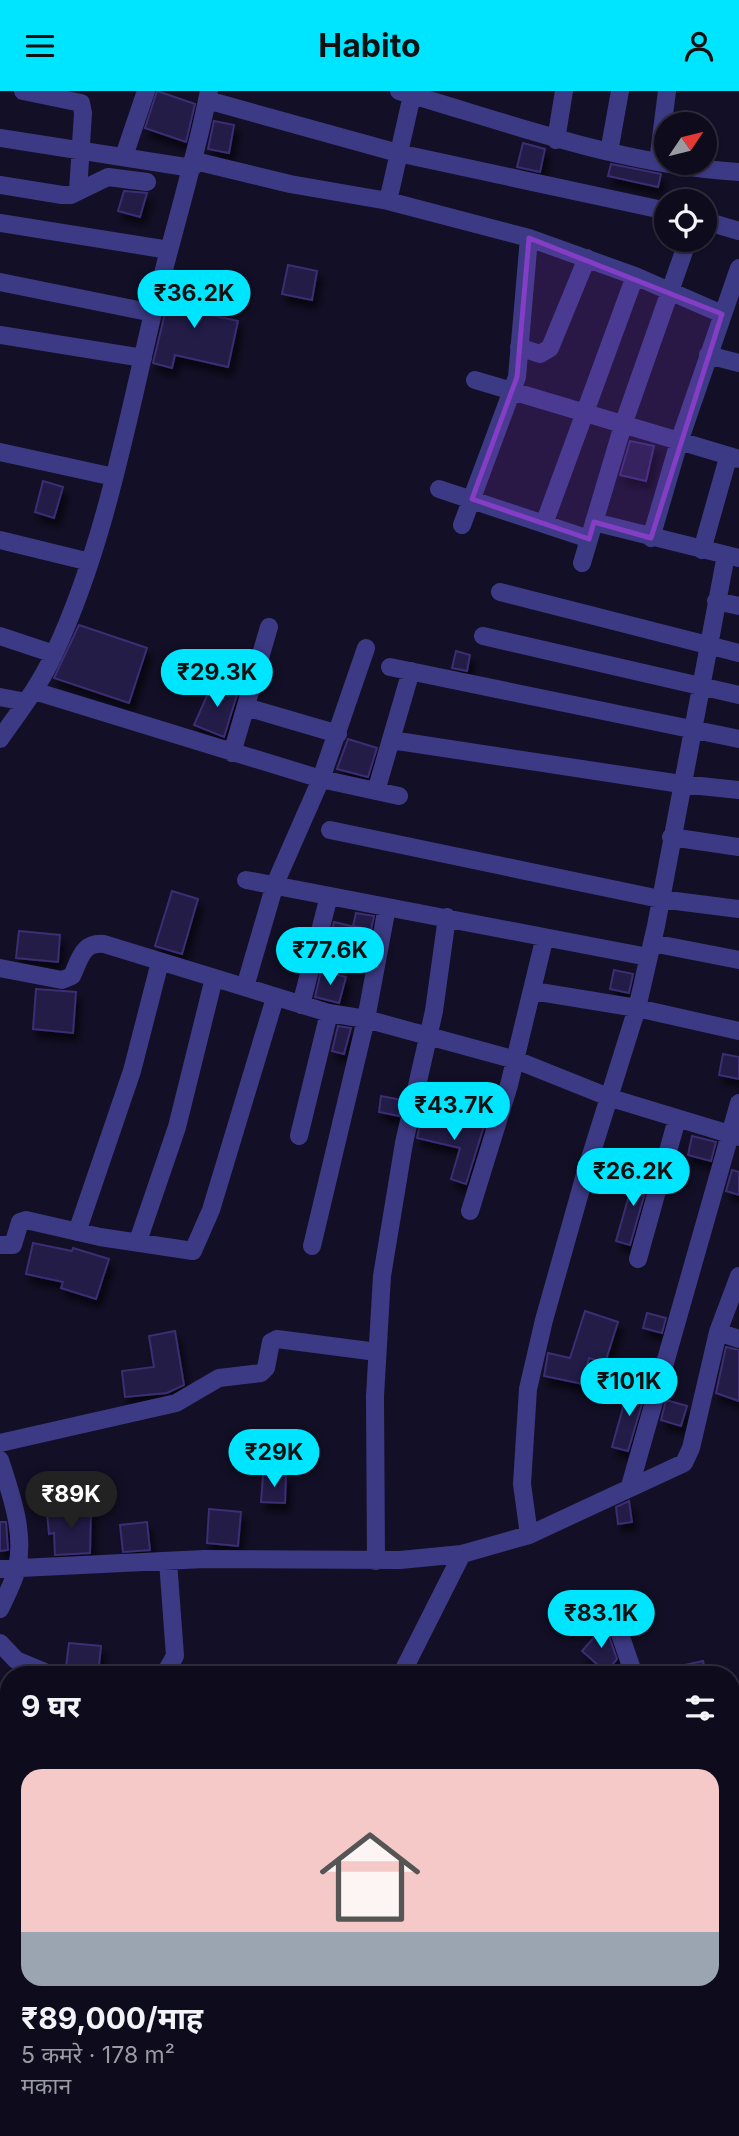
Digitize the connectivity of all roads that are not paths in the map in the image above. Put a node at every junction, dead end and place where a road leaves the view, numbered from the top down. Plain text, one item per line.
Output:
1 (23, 91) edge
2 (146, 91) edge
3 (565, 91) edge
4 (620, 91) edge
5 (667, 91) edge
6 (408, 92) edge
7 (208, 95) edge
8 (664, 112) edge
9 (0, 138) edge
10 (556, 140) junction
11 (80, 149) junction
12 (609, 152) junction
13 (398, 153) junction
14 (124, 156) junction
15 (654, 161) edge
16 (193, 164) junction
17 (718, 171) edge
18 (739, 172) edge
19 (147, 182) dead end
20 (0, 185) edge
21 (79, 191) junction
22 (388, 201) junction
23 (654, 208) edge
24 (0, 223) edge
25 (717, 225) edge
26 (739, 231) edge
27 (529, 238) junction
28 (169, 250) junction
29 (684, 252) edge
30 (587, 257) junction
31 (739, 268) edge
32 (635, 276) junction
33 (0, 282) edge
34 (672, 291) junction
35 (153, 313) junction
36 (722, 314) junction
37 (0, 335) edge
38 (519, 347) junction
39 (708, 355) junction
40 (143, 358) junction
41 (739, 363) edge
42 (475, 380) dead end
43 (512, 391) junction
44 (583, 413) junction
45 (623, 425) junction
46 (679, 442) junction
47 (0, 453) edge
48 (734, 458) edge
49 (114, 477) junction
50 (439, 489) dead end
51 (472, 499) junction
52 (544, 524) junction
53 (462, 525) dead end
54 (591, 531) junction
55 (651, 538) junction
56 (0, 540) edge
57 (702, 550) junction
58 (732, 557) edge
59 (90, 562) junction
60 (582, 563) dead end
61 (500, 592) dead end
62 (716, 601) junction
63 (739, 606) edge
64 (270, 627) dead end
65 (0, 636) edge
66 (484, 636) dead end
67 (707, 647) junction
68 (366, 648) dead end
69 (739, 653) edge
70 (54, 654) junction
71 (390, 667) dead end
72 (411, 671) junction
73 (699, 688) junction
74 (739, 695) edge
75 (0, 697) edge
76 (30, 697) junction
77 (246, 707) junction
78 (690, 730) junction
79 (338, 734) junction
80 (0, 739) edge
81 (739, 739) edge
82 (391, 740) junction
83 (232, 753) junction
84 (321, 779) junction
85 (681, 785) junction
86 (739, 790) edge
87 (376, 791) junction
88 (399, 796) dead end
89 (330, 830) dead end
90 (671, 837) junction
91 (739, 847) edge
92 (246, 880) dead end
93 (275, 884) junction
94 (329, 896) junction
95 (660, 899) junction
96 (387, 907) junction
97 (739, 909) edge
98 (447, 917) junction
99 (544, 940) junction
100 (650, 950) junction
101 (739, 960) edge
102 (160, 962) junction
103 (0, 968) edge
104 (214, 978) junction
105 (244, 987) junction
106 (533, 991) junction
107 (275, 997) junction
108 (301, 1005) junction
109 (637, 1008) junction
110 (329, 1013) junction
111 (366, 1019) junction
112 (739, 1031) edge
113 (429, 1037) junction
114 (516, 1060) junction
115 (611, 1097) junction
116 (739, 1103) edge
117 (677, 1119) junction
118 (299, 1136) dead end
119 (734, 1136) edge
120 (470, 1211) dead end
121 (77, 1232) junction
122 (138, 1241) junction
123 (0, 1245) edge
124 (312, 1246) dead end
125 (638, 1259) dead end
126 (739, 1276) edge
127 (718, 1332) junction
128 (739, 1339) edge
129 (377, 1352) junction
130 (0, 1443) edge
131 (0, 1460) edge
132 (630, 1486) junction
133 (529, 1535) junction
134 (462, 1554) junction
135 (168, 1561) junction
136 (376, 1561) junction
137 (8, 1569) edge
138 (610, 1605) dead end
139 (0, 1609) edge
140 (0, 1643) edge
141 (30, 1666) edge
142 (169, 1666) edge
143 (406, 1666) edge
144 (631, 1666) edge

1 - 11 street
2 - 14 street
3 - 10 street
4 - 12 street
5 - 8 street
6 - 10 street
6 - 13 street
7 - 13 street
7 - 16 street
9 - 11 street
10 - 12 street
11 - 14 street
11 - 21 street
12 - 15 street
13 - 22 street
13 - 23 street
14 - 16 street
16 - 22 street
16 - 28 street
17 - 18 street
19 - 21 street
20 - 21 street
22 - 27 street
24 - 28 street
25 - 26 street
27 - 30 street
27 - 38 street
28 - 35 street
29 - 34 street
30 - 32 street
30 - 38 street
31 - 36 street
32 - 34 street
32 - 44 street
33 - 35 street
34 - 36 street
34 - 45 street
35 - 40 street
36 - 39 street
37 - 40 street
38 - 43 street
39 - 41 street
39 - 46 street
40 - 49 street
42 - 43 street
43 - 44 street
43 - 51 street
44 - 45 street
44 - 52 street
45 - 46 street
45 - 54 street
46 - 48 street
46 - 55 street
47 - 49 street
48 - 57 street
49 - 59 street
50 - 51 street
51 - 52 street
51 - 53 street
52 - 54 street
54 - 55 street
54 - 60 street
55 - 57 street
56 - 59 street
57 - 58 street
58 - 62 street
59 - 70 street
61 - 67 street
62 - 63 street
62 - 67 street
64 - 77 street
65 - 70 street
66 - 73 street
67 - 69 street
67 - 73 street
68 - 79 street
70 - 76 street
71 - 72 street
72 - 78 street
72 - 82 street
73 - 74 street
73 - 78 street
75 - 76 street
76 - 80 street
76 - 83 street
77 - 79 street
77 - 83 street
78 - 81 street
78 - 85 street
79 - 84 street
82 - 85 street
82 - 87 street
83 - 84 street
84 - 87 street
84 - 93 street
85 - 86 street
85 - 90 street
87 - 88 street
89 - 95 street
90 - 91 street
90 - 95 street
92 - 93 street
93 - 94 street
93 - 105 street
94 - 96 street
94 - 108 street
95 - 97 street
95 - 100 street
96 - 98 street
96 - 111 street
98 - 99 street
98 - 113 street
99 - 100 street
99 - 106 street
100 - 101 street
100 - 109 street
102 - 103 street
102 - 104 street
102 - 121 street
104 - 105 street
104 - 122 street
105 - 107 street
106 - 109 street
106 - 114 street
107 - 108 street
107 - 122 street
108 - 110 street
109 - 112 street
109 - 115 street
110 - 111 street
110 - 118 street
111 - 113 street
111 - 124 street
113 - 114 street
113 - 129 street
114 - 115 street
114 - 120 street
115 - 117 street
115 - 133 street
116 - 119 street
117 - 119 street
117 - 125 street
119 - 132 street
121 - 122 street
121 - 123 street
126 - 127 street
127 - 128 street
127 - 132 street
129 - 130 street
129 - 136 street
131 - 137 street
132 - 133 street
133 - 134 street
134 - 136 street
134 - 143 street
135 - 136 street
135 - 137 street
135 - 142 street
137 - 139 street
138 - 144 street
140 - 141 street

